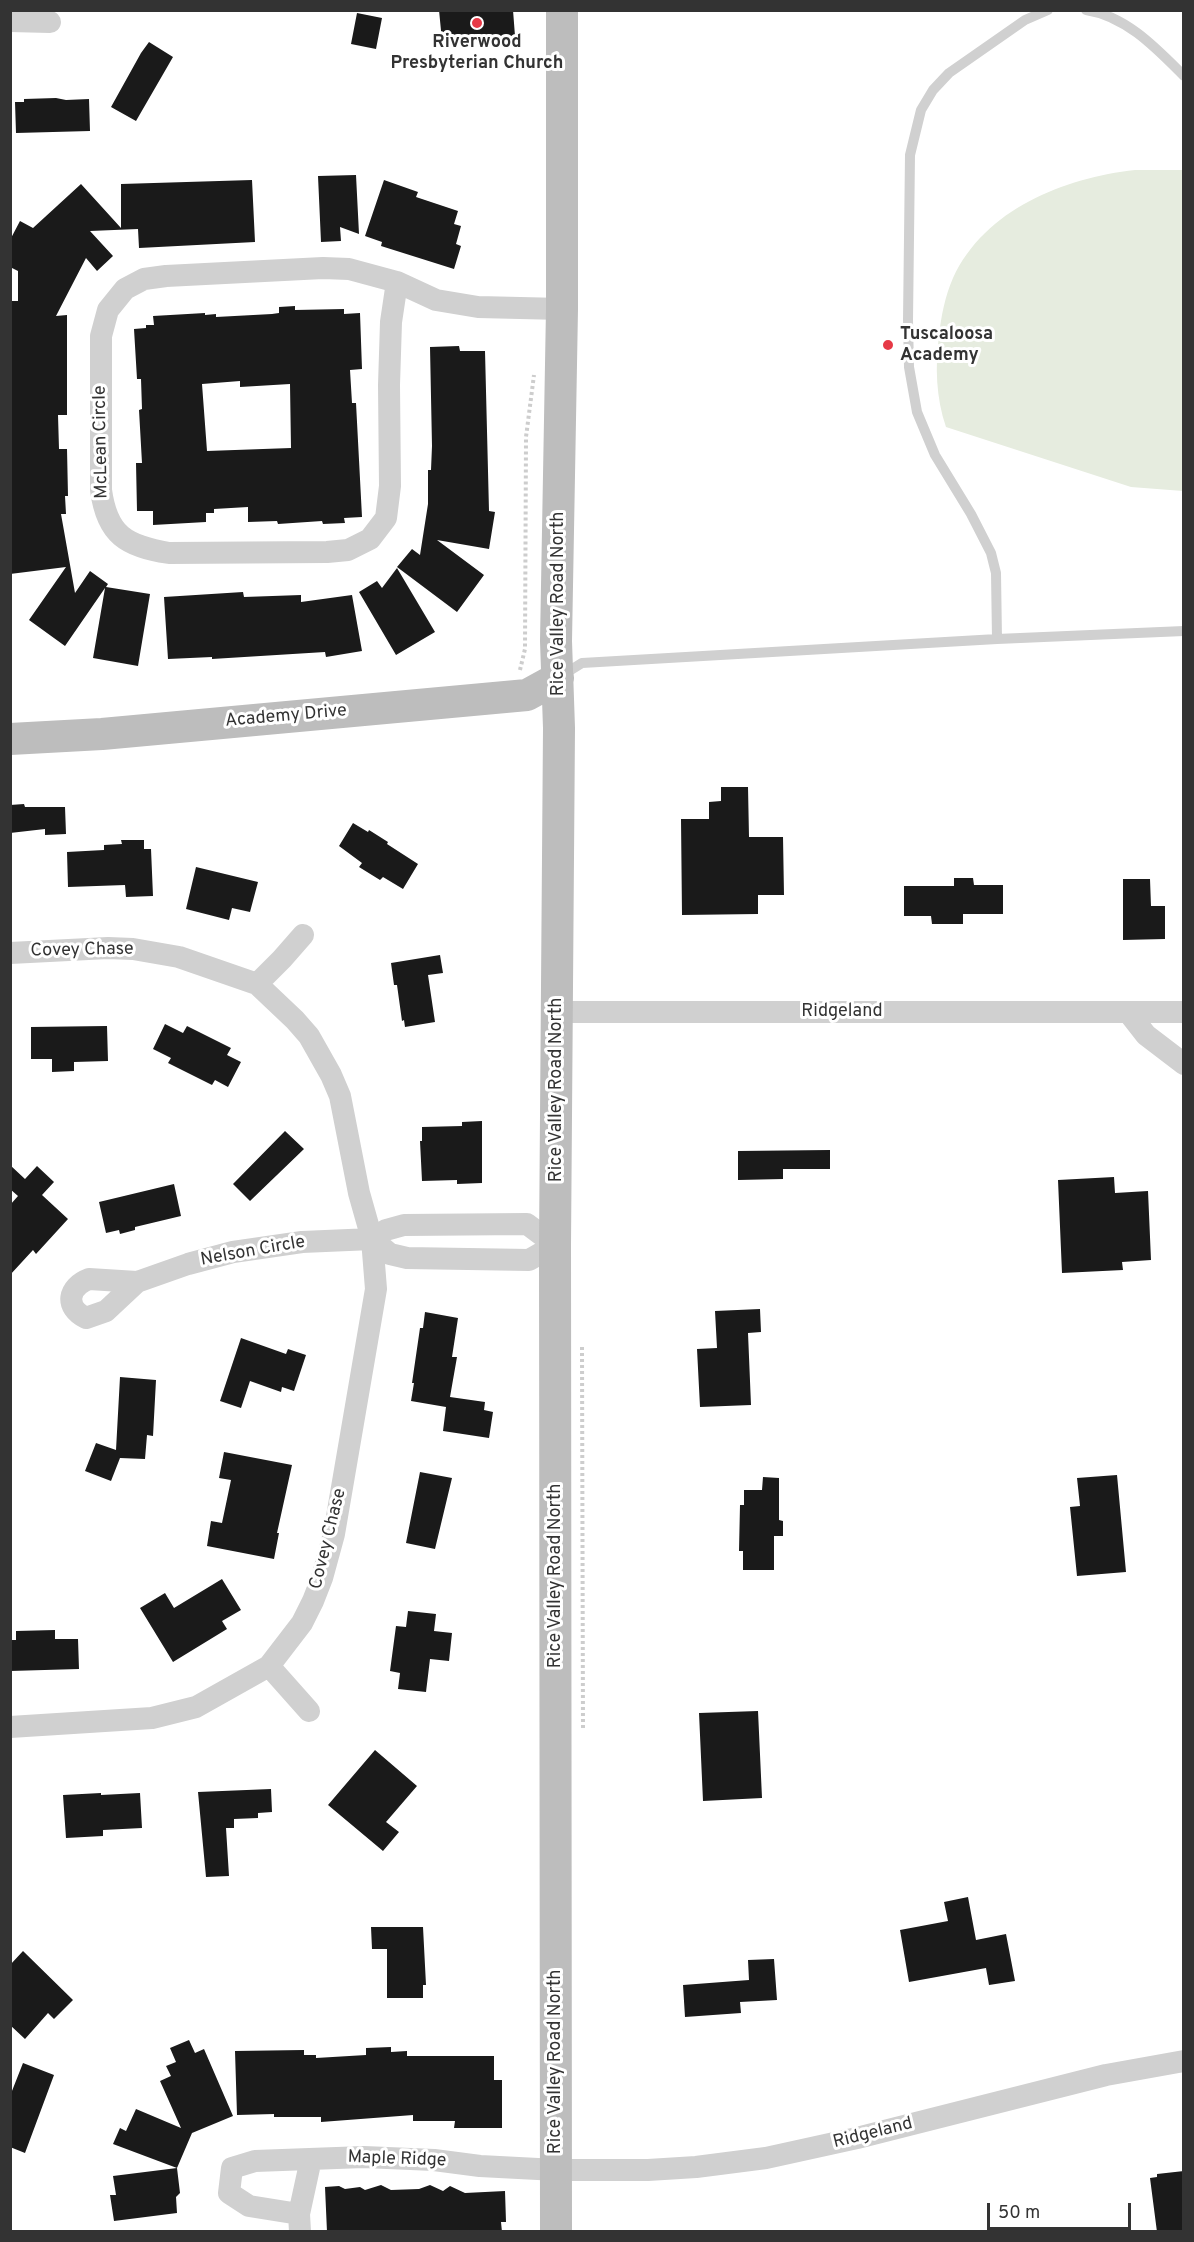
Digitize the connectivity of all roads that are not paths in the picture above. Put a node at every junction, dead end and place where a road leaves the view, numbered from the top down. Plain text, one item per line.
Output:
1 (562, 10) edge
2 (1048, 10) edge
3 (1086, 10) edge
4 (10, 21) edge
5 (50, 22) dead end
6 (1184, 76) edge
7 (397, 282) junction
8 (562, 309) junction
9 (1184, 631) edge
10 (997, 639) junction
11 (558, 678) junction
12 (10, 739) edge
13 (303, 934) dead end
14 (10, 953) edge
15 (257, 984) junction
16 (557, 1012) junction
17 (1128, 1012) junction
18 (1184, 1012) edge
19 (1184, 1064) edge
20 (372, 1239) junction
21 (555, 1245) junction
22 (137, 1282) dead end
23 (269, 1666) junction
24 (309, 1711) dead end
25 (10, 1727) edge
26 (1184, 2061) edge
27 (311, 2159) junction
28 (556, 2170) junction
29 (300, 2223) edge
30 (556, 2232) edge

1 - 8 street, Rice Valley Road North
2 - 10 lane
3 - 6 lane
4 - 5 street
7 - 7 street, McLean Circle
7 - 8 street, McLean Circle
8 - 11 street, Rice Valley Road North
9 - 10 lane
10 - 11 lane
11 - 12 street, Academy Drive
11 - 16 street, Rice Valley Road North
13 - 15 street
14 - 15 street, Covey Chase
15 - 20 street, Covey Chase
16 - 17 street, Ridgeland
16 - 21 street, Rice Valley Road North
17 - 18 street, Ridgeland
17 - 19 street
20 - 21 street
20 - 21 street
20 - 22 street, Nelson Circle
20 - 23 street, Covey Chase
21 - 28 street, Rice Valley Road North
23 - 24 street
23 - 25 street, Covey Chase
26 - 28 street, Ridgeland
27 - 28 street, Maple Ridge
27 - 29 street
27 - 29 street, Maple Ridge
28 - 30 street, Rice Valley Road North

